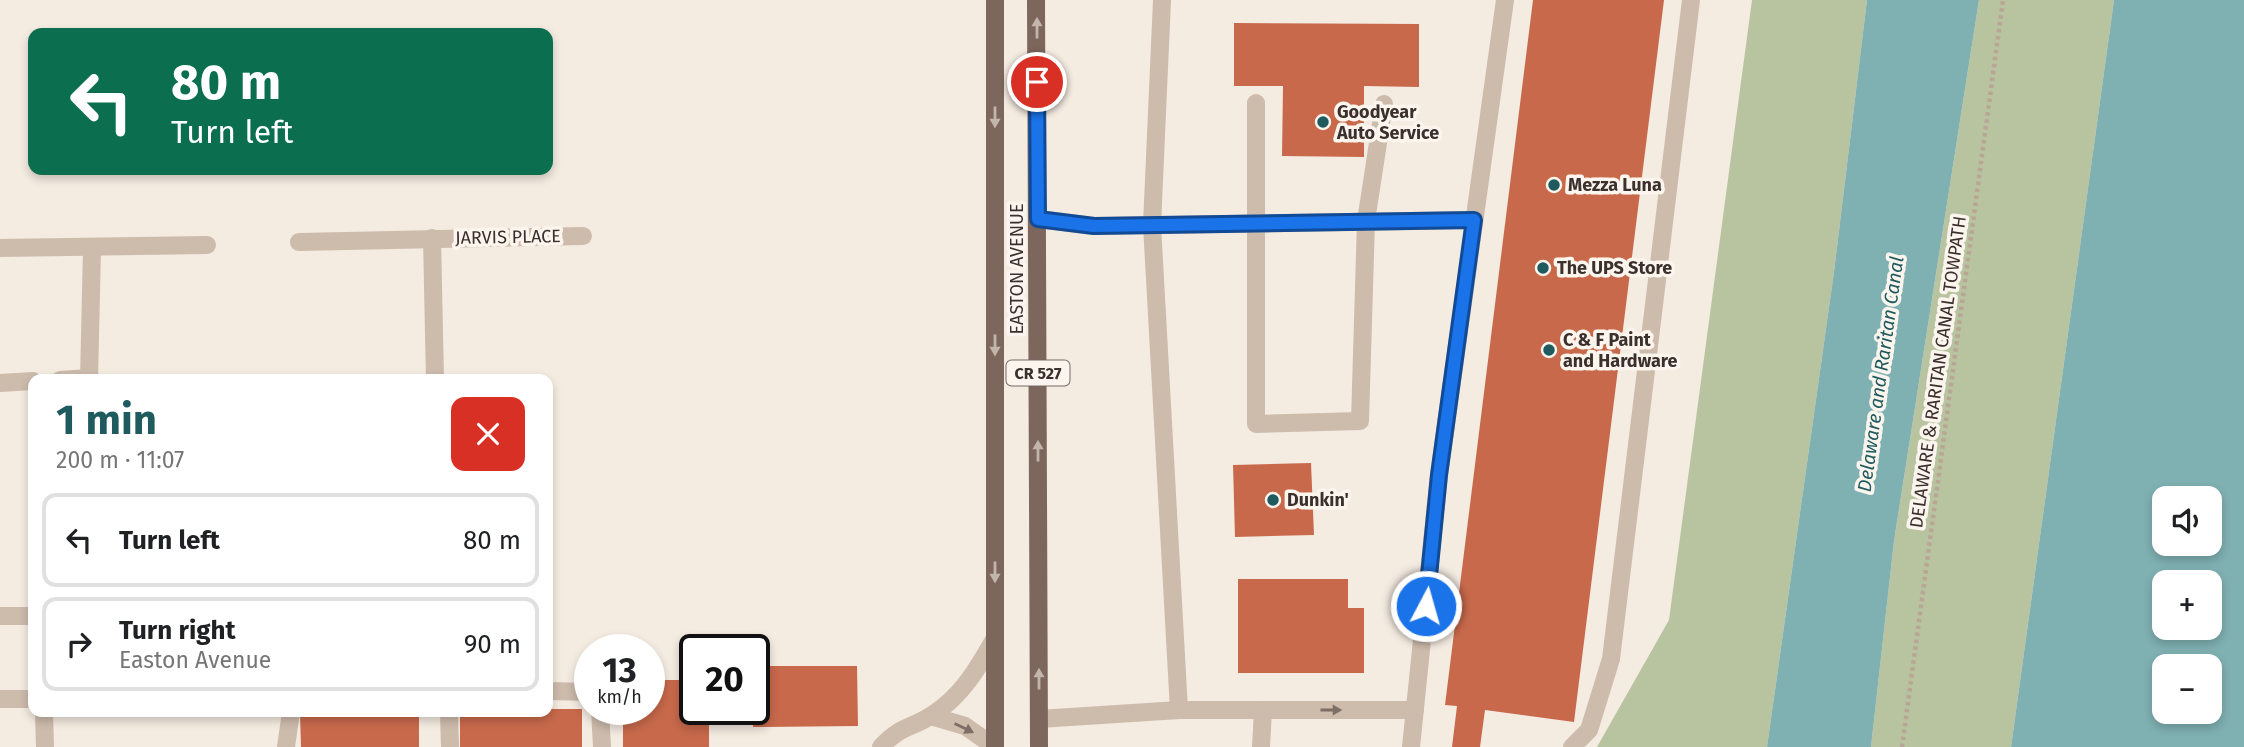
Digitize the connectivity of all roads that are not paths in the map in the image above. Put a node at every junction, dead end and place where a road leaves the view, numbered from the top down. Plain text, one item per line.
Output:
1 (995, 0) edge
2 (1036, 0) edge
3 (1162, 0) edge
4 (1505, 0) edge
5 (1691, 0) edge
6 (1255, 103) dead end
7 (1384, 104) dead end
8 (1038, 219) junction
9 (1474, 220) junction
10 (1366, 221) junction
11 (1256, 223) junction
12 (1152, 225) junction
13 (583, 236) dead end
14 (432, 239) junction
15 (299, 242) dead end
16 (207, 244) dead end
17 (0, 248) edge
18 (92, 249) junction
19 (89, 374) edge
20 (435, 374) edge
21 (28, 381) edge
22 (0, 383) edge
23 (0, 616) edge
24 (28, 616) edge
25 (995, 638) junction
26 (553, 691) edge
27 (574, 692) edge
28 (0, 699) edge
29 (28, 699) edge
30 (1179, 710) junction
31 (1263, 710) junction
32 (1415, 710) junction
33 (931, 716) junction
34 (44, 717) edge
35 (290, 717) edge
36 (449, 717) edge
37 (1039, 719) junction
38 (601, 725) edge
39 (45, 747) edge
40 (286, 747) edge
41 (450, 747) edge
42 (602, 747) edge
43 (881, 747) edge
44 (995, 747) edge
45 (1039, 747) edge
46 (1261, 747) edge
47 (1411, 747) edge
48 (1572, 747) edge

1 -> 25 main road, EASTON AVENUE / CR 527
8 -> 2 main road, EASTON AVENUE / CR 527
3 - 12 street
4 - 9 street
5 - 48 street
6 - 11 street
7 - 10 street
8 - 12 street
37 -> 8 main road, EASTON AVENUE / CR 527
9 - 10 street
9 - 32 street
10 - 11 street
10 - 11 street
11 - 12 street
12 - 30 street
13 - 14 street, JARVIS PLACE
14 - 15 street, JARVIS PLACE
14 - 20 street, JARVIS PLACE
16 - 18 street
17 - 18 street
18 - 19 street
21 - 22 street
23 - 24 street
25 - 33 street
25 - 44 main road, EASTON AVENUE / CR 527
26 - 27 street
28 - 29 street
30 - 31 street
30 - 37 street
31 -> 32 street
31 - 46 street
32 - 47 street
33 - 43 street
33 -> 44 street
34 - 39 street
35 - 40 street
36 - 41 street
37 - 45 main road, EASTON AVENUE / CR 527
38 - 42 street

